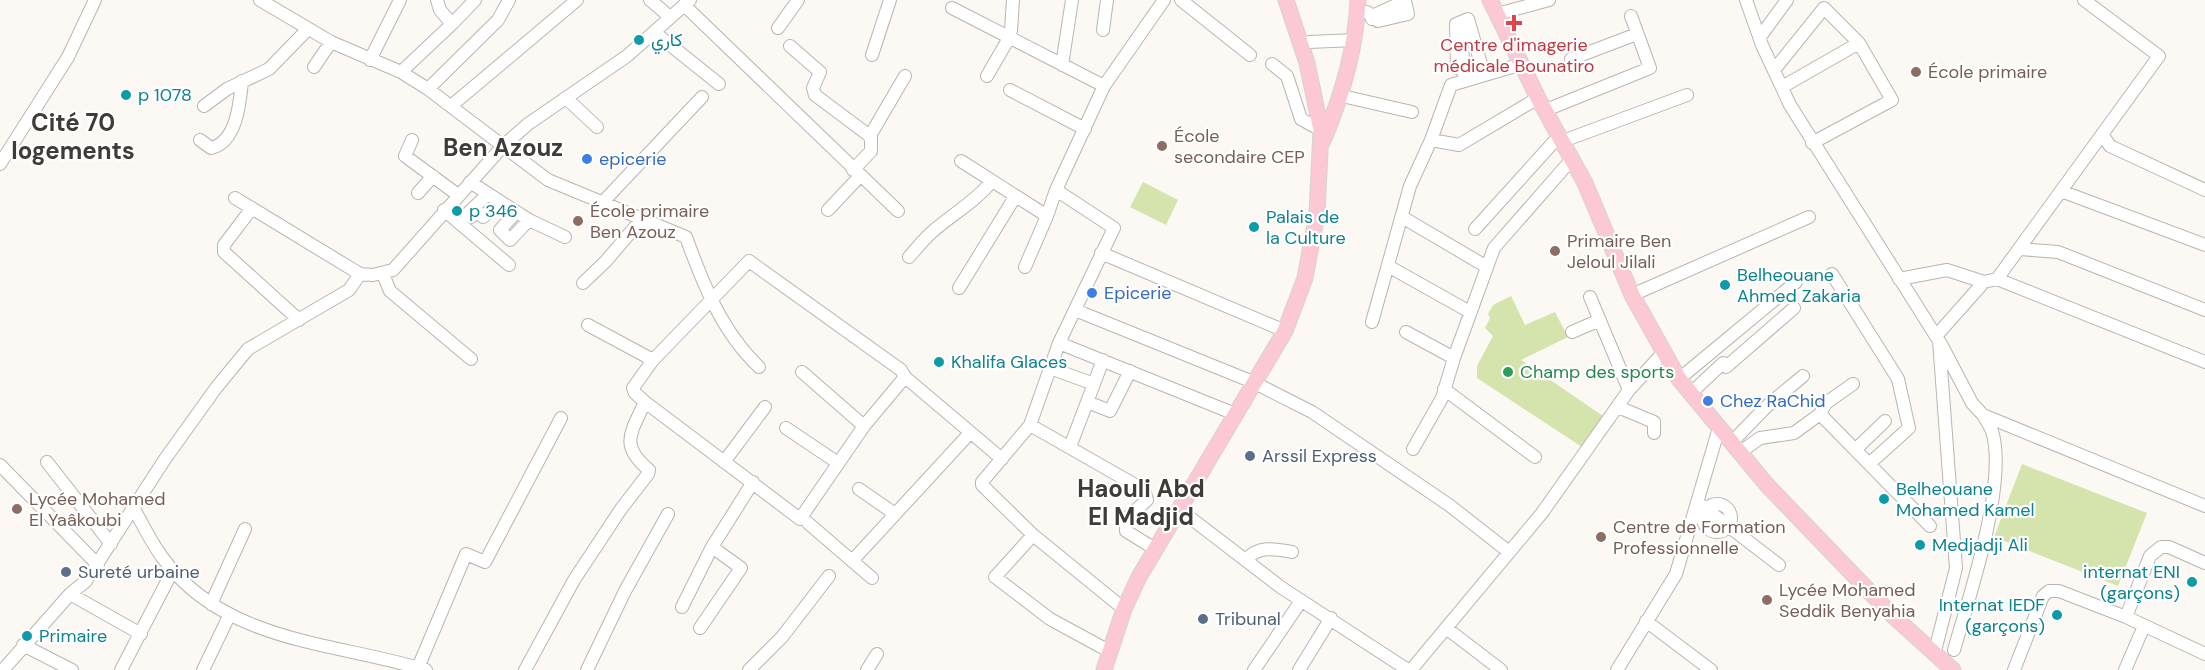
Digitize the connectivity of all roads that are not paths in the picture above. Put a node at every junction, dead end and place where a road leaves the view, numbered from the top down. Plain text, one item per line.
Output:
1 (95, 0) edge
2 (260, 0) edge
3 (400, 0) edge
4 (437, 0) edge
5 (475, 0) edge
6 (509, 0) edge
7 (577, 0) edge
8 (650, 0) edge
9 (798, 0) edge
10 (890, 0) edge
11 (1013, 0) edge
12 (1072, 0) edge
13 (1107, 0) edge
14 (1164, 0) edge
15 (1181, 0) edge
16 (1286, 0) edge
17 (1549, 0) edge
18 (1746, 0) edge
19 (1787, 0) edge
20 (2084, 0) edge
21 (687, 2) edge
22 (1494, 7) edge
23 (952, 8) dead end
24 (1363, 9) edge
25 (1631, 16) dead end
26 (670, 17) junction
27 (452, 24) junction
28 (1449, 26) dead end
29 (778, 28) dead end
30 (308, 29) junction
31 (1103, 30) dead end
32 (654, 32) junction
33 (1637, 33) junction
34 (1010, 35) junction
35 (1760, 38) junction
36 (1354, 40) junction
37 (331, 42) junction
38 (1309, 42) dead end
39 (1858, 43) junction
40 (790, 46) dead end
41 (872, 55) dead end
42 (1250, 55) dead end
43 (1571, 59) dead end
44 (370, 60) junction
45 (1272, 64) dead end
46 (1522, 64) junction
47 (1062, 65) junction
48 (1463, 67) junction
49 (314, 68) dead end
50 (1774, 70) junction
51 (401, 72) junction
52 (905, 76) dead end
53 (987, 76) dead end
54 (242, 81) junction
55 (1464, 81) junction
56 (719, 84) dead end
57 (1451, 85) junction
58 (1104, 86) junction
59 (1782, 87) junction
60 (428, 89) junction
61 (1010, 90) dead end
62 (1687, 94) dead end
63 (1342, 96) junction
64 (702, 97) dead end
65 (566, 98) junction
66 (1542, 104) junction
67 (204, 106) dead end
68 (451, 106) junction
69 (1412, 112) dead end
70 (597, 127) dead end
71 (1085, 129) junction
72 (1321, 130) junction
73 (2102, 134) junction
74 (871, 137) junction
75 (1562, 138) junction
76 (200, 140) dead end
77 (412, 140) dead end
78 (1431, 140) junction
79 (1812, 143) junction
80 (503, 146) junction
81 (1321, 147) junction
82 (1572, 159) junction
83 (961, 161) dead end
84 (0, 164) edge
85 (857, 173) junction
86 (433, 176) junction
87 (470, 182) junction
88 (991, 182) junction
89 (1056, 190) junction
90 (2205, 190) edge
91 (2061, 191) junction
92 (418, 193) dead end
93 (488, 194) junction
94 (458, 195) junction
95 (1015, 196) junction
96 (235, 198) dead end
97 (499, 202) junction
98 (602, 203) junction
99 (252, 208) junction
100 (444, 210) junction
101 (828, 210) dead end
102 (898, 211) dead end
103 (516, 212) junction
104 (1047, 216) junction
105 (1402, 217) junction
106 (1809, 217) dead end
107 (529, 220) junction
108 (641, 220) junction
109 (1475, 230) dead end
110 (565, 237) dead end
111 (2205, 244) edge
112 (2020, 249) junction
113 (1101, 253) junction
114 (909, 257) dead end
115 (508, 265) dead end
116 (1388, 266) junction
117 (1025, 267) dead end
118 (1487, 267) junction
119 (360, 274) junction
120 (383, 274) junction
121 (1832, 274) dead end
122 (1899, 279) junction
123 (1997, 279) junction
124 (1796, 282) dead end
125 (1984, 282) junction
126 (583, 283) dead end
127 (960, 288) dead end
128 (1632, 296) junction
129 (1590, 297) dead end
130 (711, 300) junction
131 (1794, 308) dead end
132 (1075, 310) junction
133 (2205, 310) edge
134 (1470, 312) junction
135 (299, 320) junction
136 (1600, 320) junction
137 (1372, 322) dead end
138 (588, 325) dead end
139 (1284, 331) junction
140 (1406, 332) dead end
141 (1572, 332) dead end
142 (1937, 338) junction
143 (1059, 343) junction
144 (1663, 353) junction
145 (1454, 358) junction
146 (471, 359) dead end
147 (653, 360) junction
148 (1103, 360) junction
149 (2205, 362) edge
150 (759, 367) dead end
151 (1050, 368) junction
152 (1130, 371) junction
153 (802, 372) dead end
154 (1803, 376) dead end
155 (905, 377) junction
156 (1679, 380) junction
157 (1253, 382) junction
158 (1094, 384) junction
159 (1853, 384) dead end
160 (1443, 389) junction
161 (1629, 390) junction
162 (1690, 394) junction
163 (645, 402) junction
164 (1095, 405) dead end
165 (765, 407) dead end
166 (1618, 407) junction
167 (1235, 414) junction
168 (1820, 414) junction
169 (1983, 415) junction
170 (561, 418) dead end
171 (1885, 421) dead end
172 (1030, 425) junction
173 (864, 426) junction
174 (786, 428) dead end
175 (1719, 428) junction
176 (970, 433) junction
177 (1654, 433) dead end
178 (1070, 447) junction
179 (1735, 448) junction
180 (1413, 449) dead end
181 (1855, 450) junction
182 (1535, 457) dead end
183 (1002, 459) junction
184 (47, 462) dead end
185 (724, 462) junction
186 (838, 463) junction
187 (1869, 464) junction
188 (0, 465) edge
189 (753, 482) junction
190 (859, 489) dead end
191 (1702, 506) junction
192 (2205, 506) edge
193 (134, 509) junction
194 (1180, 510) junction
195 (668, 514) dead end
196 (895, 514) junction
197 (808, 523) dead end
198 (1930, 526) dead end
199 (245, 529) dead end
200 (1033, 535) junction
201 (111, 544) junction
202 (712, 548) junction
203 (1155, 549) junction
204 (1292, 552) dead end
205 (1509, 552) junction
206 (1246, 560) junction
207 (852, 561) junction
208 (2205, 563) edge
209 (98, 565) junction
210 (1779, 565) dead end
211 (173, 570) junction
212 (829, 576) dead end
213 (872, 578) dead end
214 (70, 594) junction
215 (1301, 601) junction
216 (211, 604) junction
217 (682, 607) dead end
218 (1124, 609) junction
219 (229, 616) junction
220 (2126, 617) junction
221 (1331, 618) junction
222 (1646, 621) junction
223 (2144, 626) junction
224 (700, 628) dead end
225 (1446, 628) junction
226 (141, 634) junction
227 (23, 645) junction
228 (1954, 650) dead end
229 (1109, 651) junction
230 (877, 654) dead end
231 (2205, 654) edge
232 (1934, 655) junction
233 (420, 669) edge
234 (3, 670) edge
235 (72, 670) edge
236 (121, 670) edge
237 (203, 670) edge
238 (525, 670) edge
239 (587, 670) edge
240 (749, 670) edge
241 (867, 670) edge
242 (1104, 670) edge
243 (1254, 670) edge
244 (1299, 670) edge
245 (1409, 670) edge
246 (1502, 670) edge
247 (1617, 670) edge
248 (1711, 670) edge
249 (1953, 670) edge
250 (2014, 670) edge
251 (2125, 670) edge

1 - 84 street
2 - 30 street
3 - 44 street
4 - 27 street
5 - 27 street
6 - 60 street
7 - 68 street
8 - 26 street
9 - 29 street
10 - 41 street
11 - 34 street
12 - 47 street
13 - 31 street
14 - 58 street
15 - 42 street
16 - 72 main road
17 - 22 street
18 - 35 street
19 - 35 street
20 - 73 street
21 - 26 street
21 - 85 street
22 - 46 main road
23 - 34 street
24 - 36 main road
25 - 33 street
26 - 32 street
27 - 51 street
28 - 57 street
30 - 37 street
30 - 54 street
32 - 56 street
32 - 65 street
33 - 43 street
33 - 66 street
34 - 47 street
34 - 53 street
35 - 50 street
36 - 38 street
36 - 63 main road
37 - 44 street
37 - 49 street
39 - 50 street
39 - 59 street
39 - 79 street
40 - 74 street
44 - 51 street
45 - 72 street
46 - 55 street
46 - 66 main road
47 - 58 street
48 - 48 street
48 - 55 street
50 - 59 street
51 - 60 street
52 - 74 street
54 - 67 street
54 - 76 street
55 - 57 street
57 - 78 street
58 - 71 street
59 - 79 street
60 - 68 street
61 - 71 street
62 - 75 street
63 - 69 street
63 - 81 main road
64 - 98 street
65 - 70 street
65 - 80 street
66 - 75 main road
66 - 78 street
68 - 80 street
71 - 89 street
72 - 81 main road
73 - 90 street
73 - 91 street
74 - 85 street
75 - 82 main road
75 - 109 street
77 - 86 street
78 - 105 street
79 - 122 street
80 - 87 street
80 - 98 street
81 - 139 main road
82 - 118 street
82 - 128 main road
83 - 88 street
85 - 101 street
85 - 102 street
86 - 92 street
86 - 94 street
87 - 93 street
87 - 94 street
88 - 95 street
88 - 114 street
89 - 104 street
89 - 113 street
91 - 111 street
91 - 112 street
93 - 97 street
93 - 97 street
94 - 100 street
95 - 104 street
95 - 127 street
96 - 99 street
97 - 103 street
98 - 108 street
99 - 119 street
99 - 135 street
100 - 115 street
100 - 120 street
103 - 107 street
103 - 107 street
104 - 117 street
105 - 116 street
105 - 118 street
106 - 128 street
107 - 110 street
108 - 126 street
108 - 130 street
112 - 123 street
112 - 133 street
113 - 132 street
113 - 139 street
116 - 134 street
116 - 137 street
118 - 134 street
119 - 120 street
119 - 135 street
120 - 146 street
121 - 187 street
122 - 125 street
122 - 142 street
123 - 125 street
123 - 149 street
124 - 156 street
125 - 142 street
128 - 144 main road
129 - 136 street
130 - 147 street
130 - 150 street
130 - 155 street
131 - 162 street
132 - 143 street
132 - 157 street
134 - 145 street
135 - 193 street
136 - 141 street
136 - 161 street
138 - 147 street
139 - 157 main road
140 - 145 street
142 - 169 street
142 - 232 street
143 - 148 street
143 - 151 street
144 - 156 main road
144 - 161 street
145 - 160 street
147 - 163 street
148 - 152 street
148 - 158 street
151 - 158 street
151 - 172 street
152 - 164 street
152 - 167 street
153 - 173 street
154 - 179 street
155 - 173 street
155 - 176 street
156 - 162 main road
157 - 167 main road
157 - 205 street
158 - 178 street
159 - 168 street
160 - 180 street
160 - 182 street
161 - 166 street
162 - 175 main road
163 - 185 street
163 - 238 street
165 - 185 street
166 - 177 street
166 - 205 street
167 - 194 main road
168 - 179 street
168 - 181 street
169 - 192 street
169 - 228 street
170 - 233 street
171 - 181 street
172 - 178 street
172 - 183 street
173 - 186 street
174 - 186 street
175 - 179 main road
175 - 191 street
176 - 183 street
176 - 196 street
178 - 203 street
179 - 232 main road
181 - 187 street
183 - 200 street
184 - 201 street
185 - 189 street
186 - 189 street
187 - 198 street
188 - 209 street
189 - 202 street
190 - 196 street
191 - 210 street
191 - 222 street
193 - 201 street
193 - 211 street
194 - 203 main road
194 - 206 street
195 - 239 street
196 - 207 street
197 - 207 street
199 - 216 street
200 - 218 street
200 - 229 street
201 - 209 street
202 - 217 street
202 - 224 street
203 - 218 main road
204 - 206 street
205 - 225 street
206 - 215 street
207 - 213 street
208 - 220 street
209 - 214 street
211 - 216 street
211 - 226 street
212 - 240 street
214 - 226 street
214 - 227 street
215 - 221 street
215 - 243 street
216 - 219 street
218 - 229 main road
219 - 233 street
219 - 237 street
220 - 223 street
220 - 250 street
221 - 244 street
221 - 245 street
222 - 247 street
222 - 248 street
223 - 231 street
223 - 251 street
225 - 245 street
225 - 246 street
226 - 236 street
227 - 234 street
227 - 235 street
229 - 242 main road
230 - 241 street
232 - 249 main road

